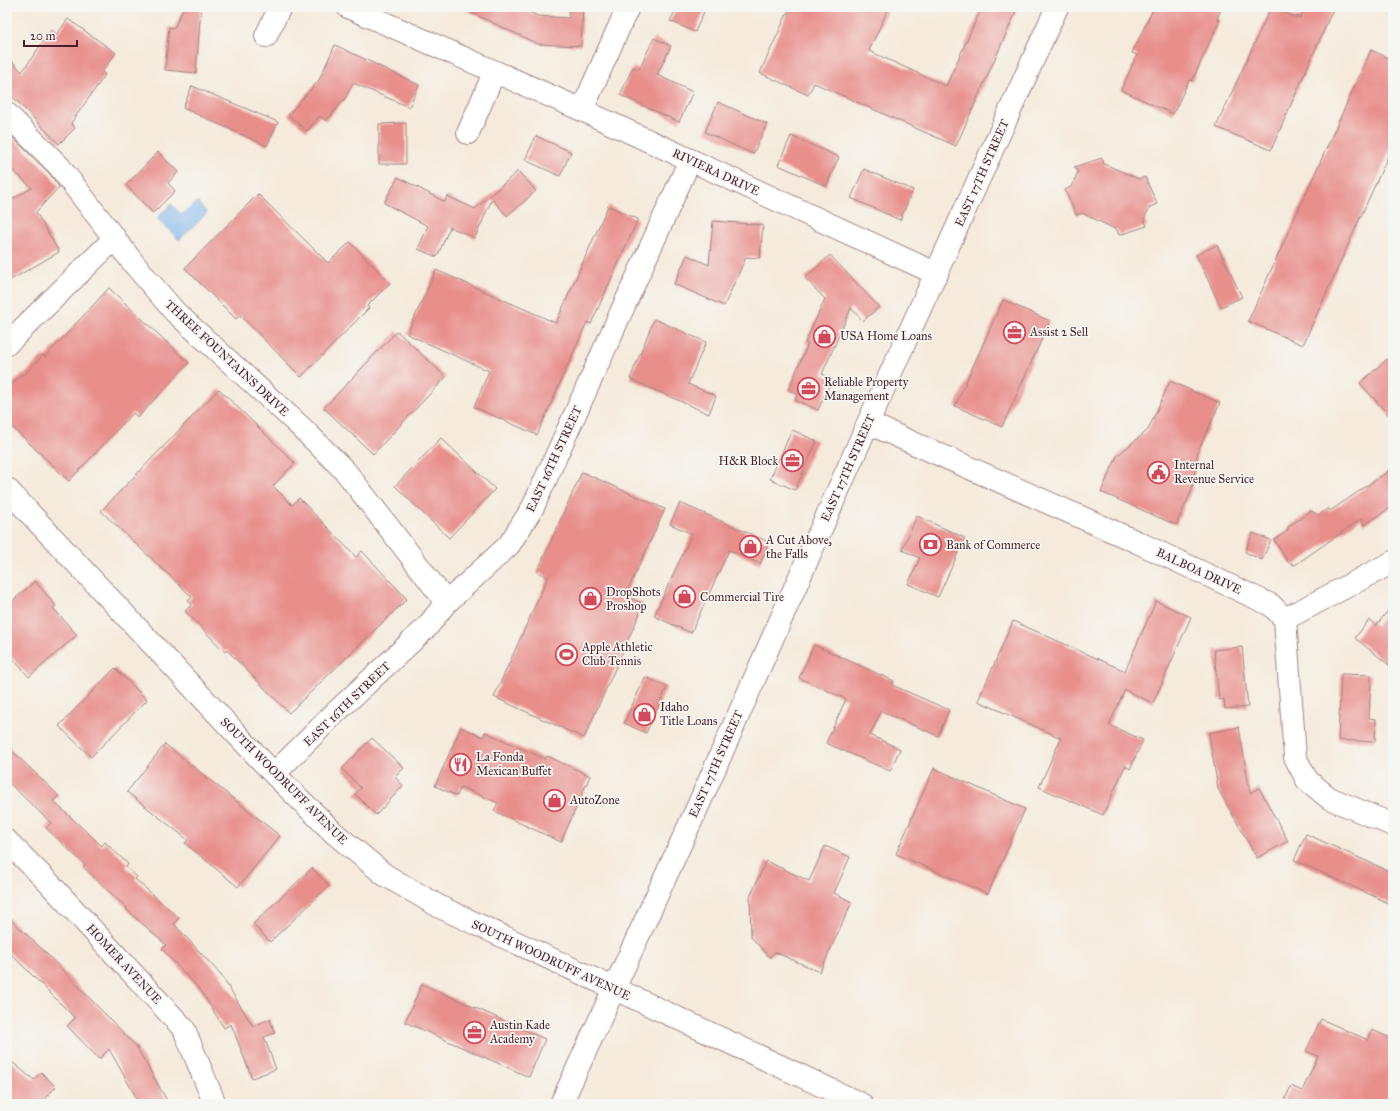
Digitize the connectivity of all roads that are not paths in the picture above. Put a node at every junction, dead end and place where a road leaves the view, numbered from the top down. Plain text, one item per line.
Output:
1 (280, 7) edge
2 (348, 7) edge
3 (628, 7) edge
4 (1057, 7) edge
5 (266, 36) dead end
6 (494, 73) junction
7 (582, 110) junction
8 (7, 114) edge
9 (468, 133) dead end
10 (690, 160) junction
11 (115, 238) junction
12 (937, 274) junction
13 (7, 344) edge
14 (868, 423) junction
15 (7, 489) edge
16 (1393, 562) edge
17 (445, 604) junction
18 (1285, 619) junction
19 (274, 774) junction
20 (1393, 825) edge
21 (7, 841) edge
22 (613, 989) junction
23 (215, 1104) edge
24 (561, 1104) edge
25 (861, 1104) edge

1 - 5 street
2 - 6 street, RIVIERA DRIVE
3 - 7 street
4 - 12 street, EAST 17TH STREET
6 - 7 street, RIVIERA DRIVE
6 - 9 street
7 - 10 street, RIVIERA DRIVE
8 - 11 street, THREE FOUNTAINS DRIVE
10 - 12 street, RIVIERA DRIVE
10 - 17 street, EAST 16TH STREET
11 - 13 street
11 - 17 street, THREE FOUNTAINS DRIVE
12 - 14 street, EAST 17TH STREET
14 - 18 street, BALBOA DRIVE
14 - 22 street, EAST 17TH STREET
15 - 19 street, SOUTH WOODRUFF AVENUE
16 - 18 street
17 - 19 street, EAST 16TH STREET
18 - 20 street
19 - 22 street, SOUTH WOODRUFF AVENUE
21 - 23 street, HOMER AVENUE
22 - 24 street, EAST 17TH STREET
22 - 25 street, SOUTH WOODRUFF AVENUE

